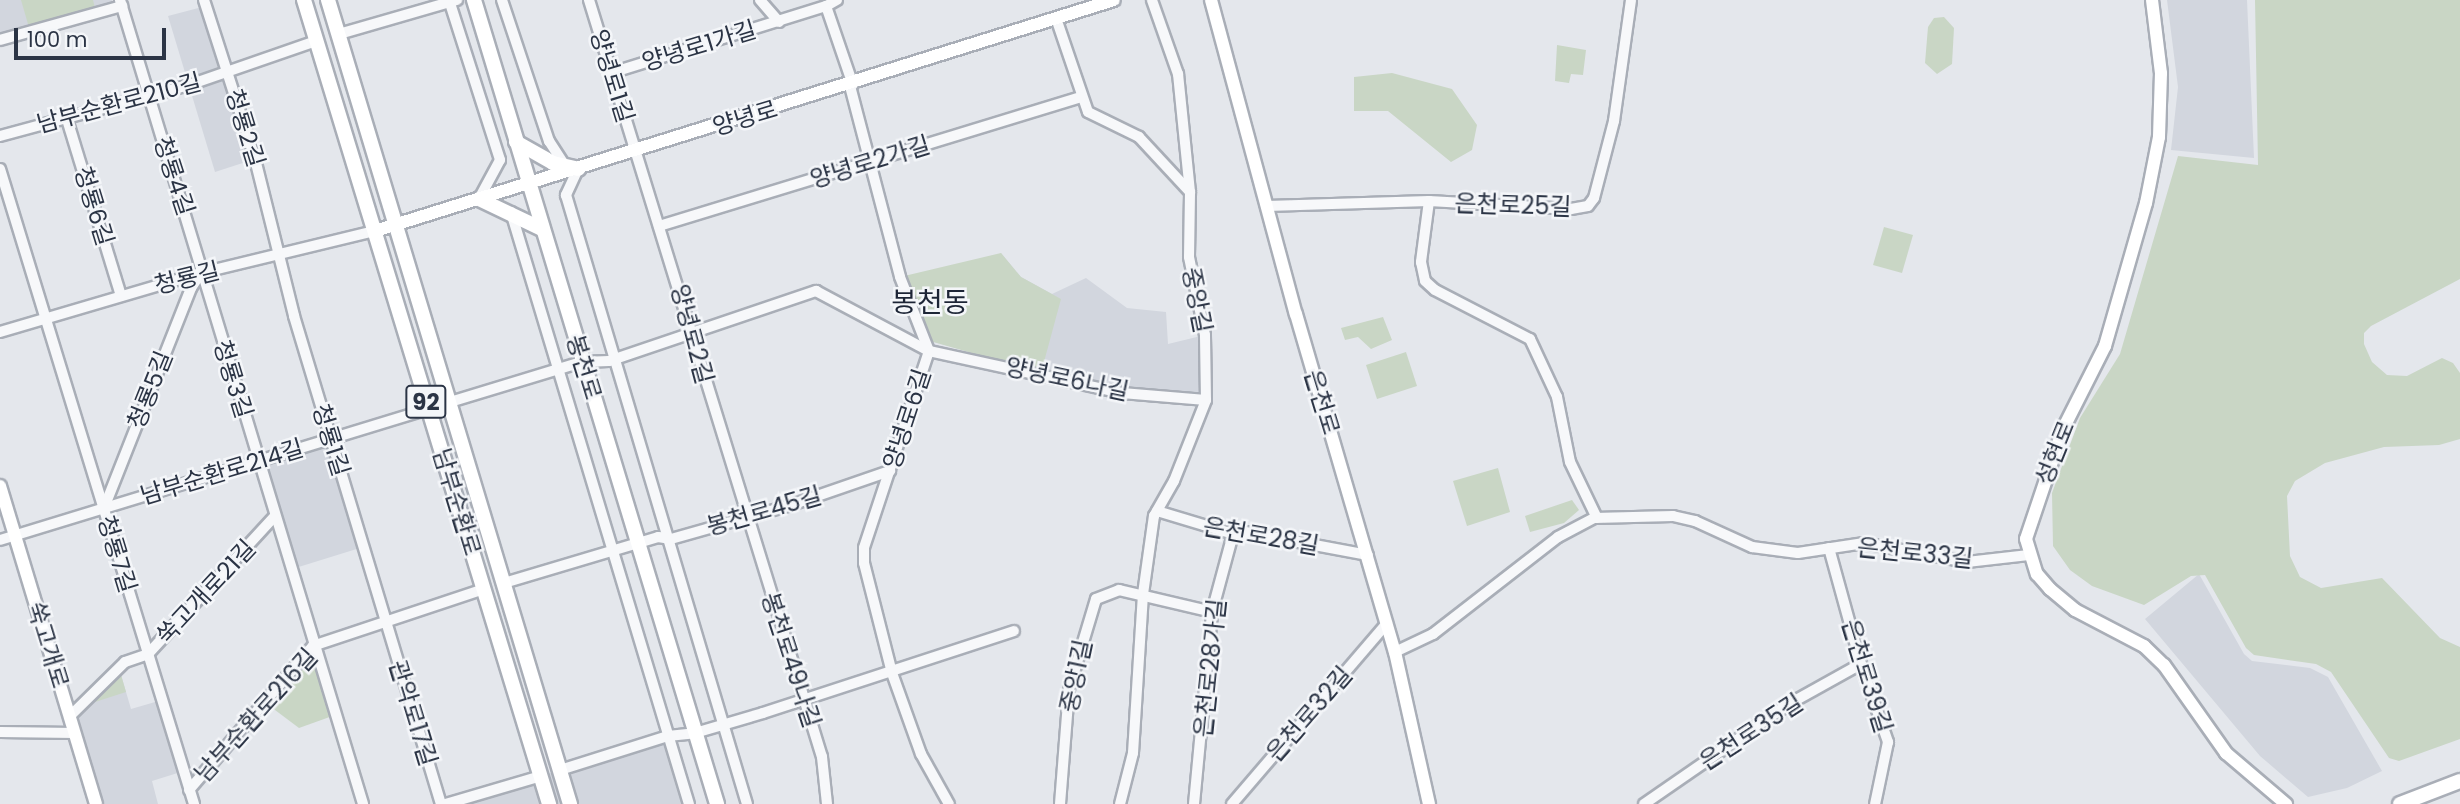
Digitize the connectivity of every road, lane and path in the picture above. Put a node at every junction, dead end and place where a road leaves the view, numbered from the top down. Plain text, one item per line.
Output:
1 (204, 0) edge
2 (304, 0) edge
3 (328, 0) edge
4 (474, 0) edge
5 (502, 0) edge
6 (589, 0) edge
7 (760, 0) edge
8 (837, 0) edge
9 (1114, 0) edge
10 (1152, 0) edge
11 (1211, 0) edge
12 (1631, 0) edge
13 (2151, 0) edge
14 (452, 1) edge
15 (121, 3) edge
16 (826, 6) junction
17 (1057, 21) junction
18 (779, 22) junction
19 (339, 34) junction
20 (0, 40) edge
21 (316, 41) junction
22 (229, 72) junction
23 (611, 73) junction
24 (851, 85) junction
25 (148, 93) junction
26 (1081, 97) junction
27 (66, 116) junction
28 (0, 136) edge
29 (516, 142) junction
30 (634, 152) junction
31 (869, 162) junction
32 (573, 167) junction
33 (0, 169) edge
34 (529, 184) junction
35 (1190, 192) junction
36 (479, 199) junction
37 (1429, 201) junction
38 (1267, 206) junction
39 (510, 211) junction
40 (398, 224) junction
41 (659, 226) junction
42 (542, 229) junction
43 (375, 231) junction
44 (281, 257) junction
45 (201, 273) junction
46 (121, 296) junction
47 (45, 319) junction
48 (0, 332) edge
49 (690, 332) junction
50 (929, 351) junction
51 (436, 352) junction
52 (412, 358) junction
53 (613, 359) junction
54 (582, 362) junction
55 (557, 369) junction
56 (1206, 400) junction
57 (450, 402) junction
58 (428, 409) junction
59 (455, 418) junction
60 (433, 424) junction
61 (330, 439) junction
62 (259, 462) junction
63 (890, 471) junction
64 (0, 486) edge
65 (103, 509) junction
66 (1157, 511) junction
67 (275, 516) junction
68 (747, 517) junction
69 (1597, 518) junction
70 (1233, 534) junction
71 (15, 536) junction
72 (671, 539) junction
73 (0, 540) edge
74 (637, 543) junction
75 (1829, 548) junction
76 (612, 551) junction
77 (1368, 555) junction
78 (2029, 555) junction
79 (504, 583) junction
80 (484, 589) junction
81 (1143, 594) junction
82 (1212, 612) junction
83 (386, 622) junction
84 (1387, 623) junction
85 (1014, 631) dead end
86 (313, 646) junction
87 (1395, 652) junction
88 (148, 654) junction
89 (1861, 664) junction
90 (892, 673) junction
91 (802, 700) junction
92 (70, 716) junction
93 (726, 724) junction
94 (0, 732) edge
95 (75, 733) junction
96 (695, 733) junction
97 (668, 736) junction
98 (560, 770) junction
99 (541, 776) junction
100 (2460, 781) edge
101 (190, 790) junction
102 (96, 804) edge
103 (194, 804) edge
104 (363, 804) edge
105 (443, 804) edge
106 (550, 804) edge
107 (570, 804) edge
108 (689, 804) edge
109 (717, 804) edge
110 (747, 804) edge
111 (827, 804) edge
112 (949, 804) edge
113 (1060, 804) edge
114 (1120, 804) edge
115 (1194, 804) edge
116 (1232, 804) edge
117 (1429, 804) edge
118 (1644, 804) edge
119 (1875, 804) edge
120 (2286, 804) edge
121 (2400, 804) edge

1 - 22 street, 청룡2길
2 - 21 main road, 남부순환로 / 92
3 - 19 main road, 남부순환로 / 92
4 - 29 main road, 봉천로
5 - 32 street
6 - 23 street, 양녕로1길
7 - 18 street
8 - 16 street, 양녕로1가길
9 - 17 main road, 양녕로
10 - 35 street, 중앙길
11 - 38 main road, 은천로
12 - 37 street, 은천로25길
13 - 78 main road, 성현로
14 - 19 street
14 - 36 street
15 - 20 street
15 - 25 street, 청룡4길
16 - 18 street, 양녕로1가길
16 - 24 street, 양녕로6길
17 - 24 main road, 양녕로
17 - 26 street
18 - 23 street, 양녕로1가길
19 - 40 main road, 남부순환로 / 92
21 - 22 street, 남부순환로210길
21 - 43 main road, 남부순환로 / 92
22 - 25 street, 남부순환로210길
22 - 44 street, 청룡2길
23 - 30 street, 양녕로1길
24 - 30 main road, 양녕로
24 - 31 street, 양녕로6길
25 - 27 street, 남부순환로210길
25 - 45 street, 청룡4길
26 - 31 street, 양녕로2가길
26 - 35 street
27 - 28 street, 남부순환로210길
27 - 46 street, 청룡6길
29 - 32 main road
29 - 34 main road, 봉천로
30 - 32 main road, 양녕로
30 - 41 street, 양녕로2길
31 - 41 street, 양녕로2가길
31 - 50 street, 양녕로6길
32 - 34 main road, 양녕로
32 - 53 street, 봉천로
33 - 47 street, 청룡7길
34 - 36 main road, 양녕로
34 - 42 main road, 봉천로
35 - 56 street, 중앙길
36 - 39 main road
36 - 40 main road, 양녕로
37 - 38 street, 은천로25길
37 - 69 street
38 - 77 main road, 은천로
39 - 42 main road
39 - 55 street, 봉천로
40 - 43 main road, 양녕로
40 - 51 main road, 남부순환로 / 92
41 - 49 street, 양녕로2길
42 - 54 main road, 봉천로
43 - 44 street, 청룡길
43 - 52 main road, 남부순환로 / 92
44 - 45 street, 청룡길
44 - 61 street, 청룡1길
45 - 46 street, 청룡길
45 - 62 street, 청룡3길
45 - 65 street, 청룡5길
46 - 47 street, 청룡길
47 - 48 street, 청룡길
47 - 65 street, 청룡7길
49 - 50 street, 양녕로6나길
49 - 53 street, 양녕로6나길
49 - 68 street, 양녕로2길
50 - 56 street, 양녕로6나길
50 - 63 street, 양녕로6길
51 - 52 main road
51 - 57 main road, 남부순환로 / 92
52 - 58 main road, 남부순환로 / 92
53 - 54 street, 양녕로6나길
53 - 72 street, 봉천로
54 - 55 street
54 - 74 main road, 봉천로
55 - 57 street
55 - 76 street, 봉천로
56 - 66 street, 중앙길
57 - 59 main road, 남부순환로 / 92
58 - 60 main road, 남부순환로 / 92
58 - 61 street, 남부순환로214길
59 - 60 main road
59 - 79 main road, 남부순환로 / 92
60 - 80 main road, 남부순환로 / 92
61 - 62 street, 남부순환로214길
61 - 83 street, 청룡1길
62 - 65 street, 남부순환로214길
62 - 67 street, 청룡3길
63 - 68 street, 봉천로45길
63 - 90 street, 양녕로6길
64 - 71 main road, 쑥고개로
65 - 71 street, 남부순환로214길
65 - 88 street, 청룡7길
66 - 70 street, 은천로28길
66 - 81 street, 중앙길
67 - 86 street, 청룡3길
67 - 88 street, 쑥고개로21길
68 - 72 street, 봉천로45길
68 - 91 street, 봉천로49나길
69 - 75 street, 은천로33길
69 - 87 street
70 - 77 street, 은천로28길
70 - 82 street, 은천로28가길
71 - 73 street, 남부순환로214길
71 - 92 main road, 쑥고개로
72 - 74 street, 봉천로45길
72 - 93 street, 봉천로
74 - 76 street, 남부순환로
74 - 96 main road, 봉천로
75 - 78 street, 은천로33길
75 - 89 street, 은천로39길
76 - 79 street, 남부순환로
76 - 97 street, 봉천로
77 - 84 main road, 은천로
78 - 120 main road
79 - 98 main road, 남부순환로 / 92
80 - 83 street, 남부순환로216길
80 - 99 main road, 남부순환로 / 92
81 - 82 street
81 - 113 street, 중앙1길
81 - 114 street, 중앙길
82 - 115 street, 은천로28가길
83 - 86 street, 남부순환로216길
83 - 105 street, 관악로17길
84 - 87 main road, 은천로
84 - 116 street, 은천로32길
85 - 90 street
86 - 101 street, 남부순환로216길
86 - 104 street, 청룡3길
87 - 117 main road, 은천로
88 - 92 street, 쑥고개로21길
88 - 101 street, 청룡7길
89 - 118 street, 은천로35길
89 - 119 street, 은천로39길
90 - 91 street
90 - 112 street, 양녕로6길
91 - 93 street
91 - 111 street, 봉천로49나길
92 - 95 main road, 쑥고개로
93 - 96 street
93 - 110 street, 봉천로
94 - 95 street
95 - 102 main road, 쑥고개로
96 - 97 street
96 - 109 main road, 봉천로
97 - 98 street
97 - 108 street, 봉천로
98 - 107 main road, 남부순환로 / 92
99 - 105 street
99 - 106 main road, 남부순환로 / 92
100 - 121 main road
101 - 103 street, 청룡7길

